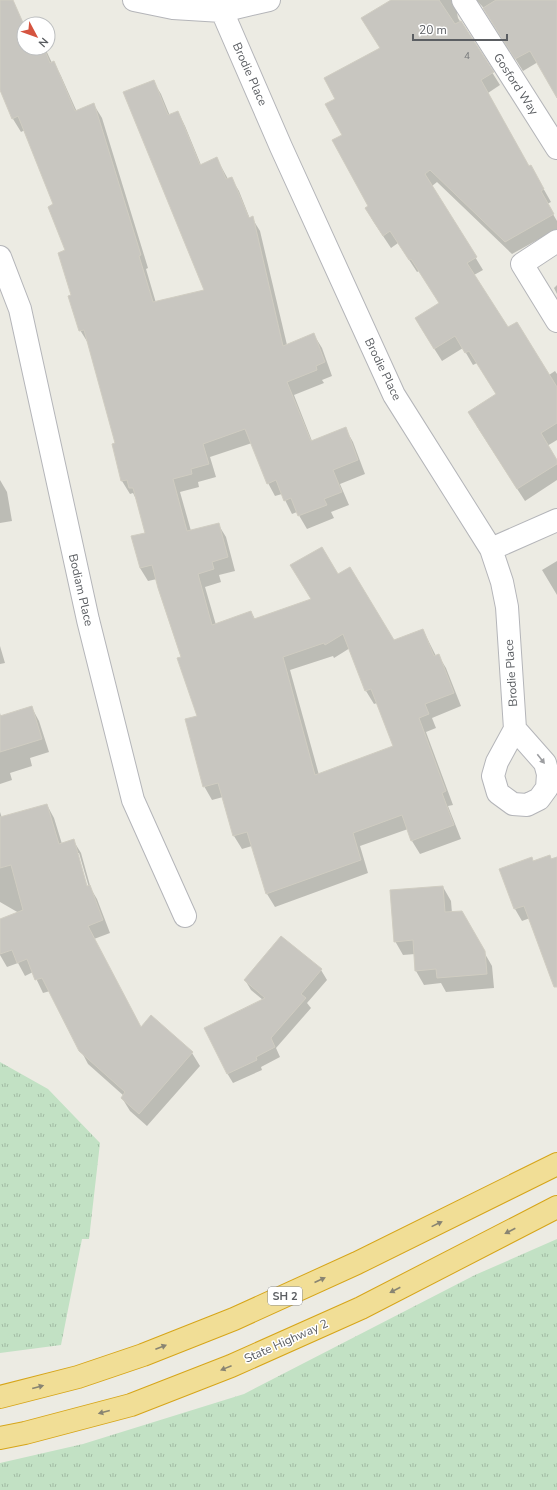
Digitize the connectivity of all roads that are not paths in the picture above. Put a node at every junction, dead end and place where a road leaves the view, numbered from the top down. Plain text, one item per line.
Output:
1 (134, 0) edge
2 (269, 0) edge
3 (463, 0) edge
4 (222, 11) junction
5 (557, 148) edge
6 (557, 241) edge
7 (0, 257) edge
8 (557, 321) edge
9 (557, 520) edge
10 (491, 549) junction
11 (515, 730) dead end
12 (185, 916) dead end
13 (557, 1164) edge
14 (557, 1207) edge
15 (0, 1397) edge
16 (0, 1438) edge

1 - 4 street
2 - 4 street
3 - 5 street, Gosford Way
4 - 10 street, Brodie Place
6 - 8 street
7 - 12 street, Bodiam Place
9 - 10 street
10 - 11 street, Brodie Place
15 -> 13 highway, SH 2
14 -> 16 highway, State Highway 2

